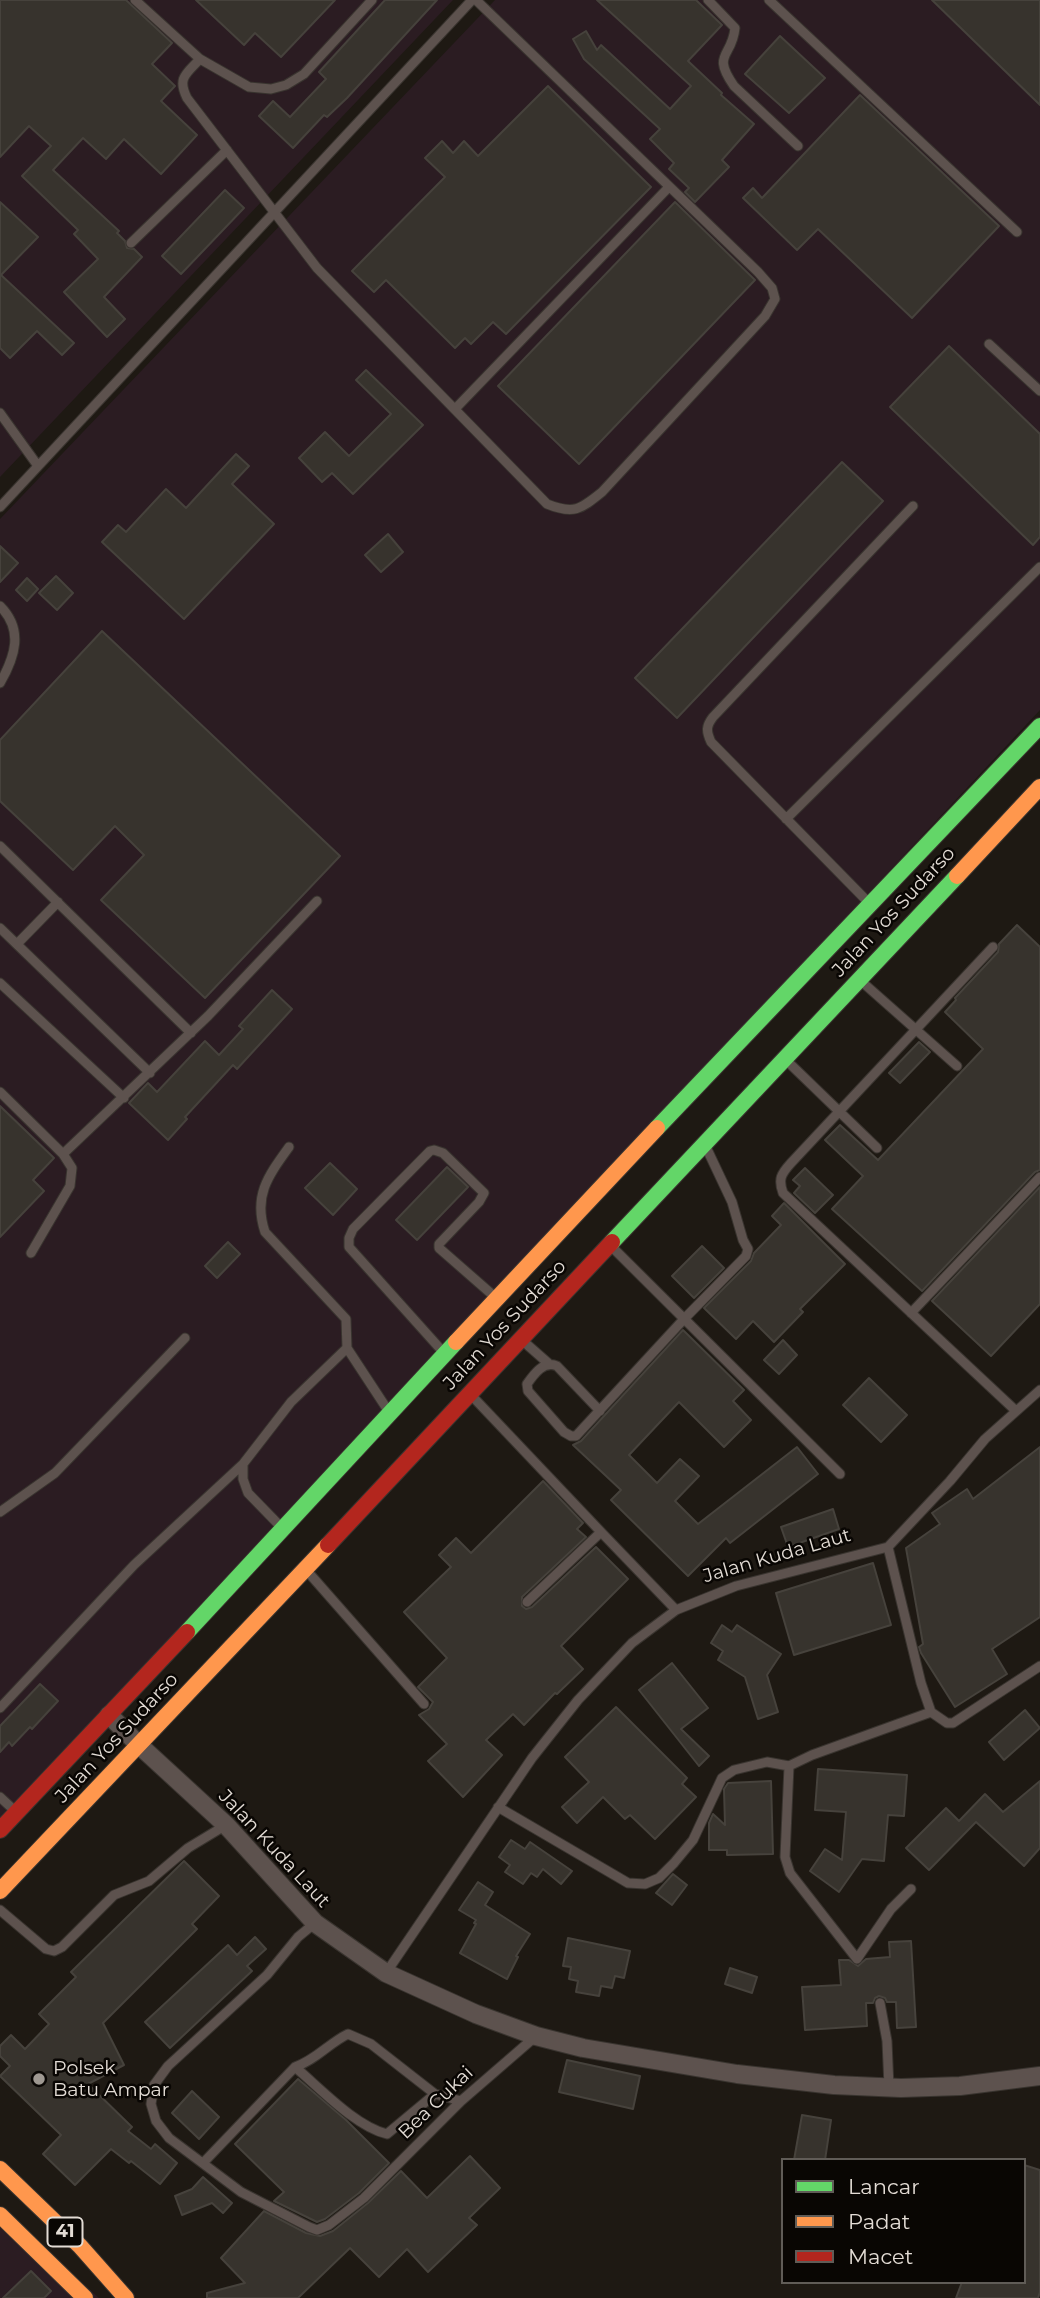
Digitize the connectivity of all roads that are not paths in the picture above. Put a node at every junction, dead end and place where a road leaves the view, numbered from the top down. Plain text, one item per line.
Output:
1 (135, 0) edge
2 (372, 0) edge
3 (474, 0) edge
4 (708, 0) edge
5 (769, 0) edge
6 (200, 59) junction
7 (798, 146) dead end
8 (227, 150) junction
9 (668, 188) junction
10 (274, 213) junction
11 (1017, 232) dead end
12 (131, 243) dead end
13 (989, 344) dead end
14 (1040, 391) edge
15 (455, 409) junction
16 (0, 413) edge
17 (38, 466) junction
18 (913, 506) dead end
19 (0, 507) edge
20 (1040, 567) edge
21 (0, 606) edge
22 (0, 683) edge
23 (1040, 726) edge
24 (1040, 787) edge
25 (786, 819) junction
26 (0, 846) edge
27 (317, 901) dead end
28 (58, 902) junction
29 (871, 905) junction
30 (0, 928) edge
31 (17, 944) junction
32 (993, 947) dead end
33 (859, 980) junction
34 (0, 983) edge
35 (916, 1030) junction
36 (191, 1032) junction
37 (785, 1059) junction
38 (957, 1066) dead end
39 (150, 1073) junction
40 (0, 1092) edge
41 (124, 1097) junction
42 (839, 1112) junction
43 (704, 1142) junction
44 (289, 1147) dead end
45 (877, 1149) dead end
46 (64, 1154) junction
47 (1040, 1177) edge
48 (609, 1245) junction
49 (31, 1253) dead end
50 (496, 1298) junction
51 (911, 1313) junction
52 (684, 1319) junction
53 (185, 1338) dead end
54 (522, 1340) junction
55 (347, 1348) junction
56 (445, 1355) junction
57 (548, 1363) junction
58 (1040, 1390) edge
59 (470, 1394) junction
60 (1015, 1410) junction
61 (600, 1411) junction
62 (390, 1414) junction
63 (243, 1464) junction
64 (840, 1474) dead end
65 (0, 1512) edge
66 (284, 1530) junction
67 (601, 1532) junction
68 (888, 1546) junction
69 (305, 1567) junction
70 (527, 1602) dead end
71 (676, 1609) junction
72 (1040, 1667) edge
73 (424, 1704) dead end
74 (0, 1708) edge
75 (931, 1712) junction
76 (109, 1714) junction
77 (139, 1745) junction
78 (789, 1766) junction
79 (0, 1797) edge
80 (498, 1807) junction
81 (16, 1812) junction
82 (226, 1825) junction
83 (0, 1830) edge
84 (911, 1889) dead end
85 (0, 1891) edge
86 (0, 1910) edge
87 (315, 1923) junction
88 (386, 1973) junction
89 (880, 2003) dead end
90 (536, 2036) junction
91 (295, 2067) junction
92 (1040, 2076) edge
93 (889, 2087) junction
94 (435, 2094) junction
95 (461, 2101) junction
96 (203, 2162) junction
97 (0, 2169) edge
98 (0, 2215) edge
99 (85, 2298) edge
100 (126, 2298) edge

1 - 6 lane
2 - 6 lane
3 - 9 lane
3 - 10 lane
4 - 7 lane
5 - 11 lane
6 - 8 lane
8 - 10 lane
8 - 12 lane
9 - 15 lane
9 - 15 lane
10 - 15 lane
10 - 17 lane
13 - 14 lane
16 - 17 lane
17 - 19 lane
18 - 25 lane
20 - 25 lane
21 - 22 lane
23 - 29 main road, Jalan Yos Sudarso
24 - 33 main road, Jalan Yos Sudarso
25 - 29 lane
26 - 28 lane
27 - 36 lane
28 - 31 lane
28 - 36 lane
29 - 50 main road, Jalan Yos Sudarso
30 - 31 lane
31 - 39 lane
32 - 35 lane
33 - 35 lane
33 - 37 main road, Jalan Yos Sudarso
34 - 41 lane
35 - 38 lane
35 - 42 lane
36 - 39 lane
37 - 42 lane
37 - 43 main road, Jalan Yos Sudarso
39 - 41 lane
40 - 46 lane
41 - 46 lane
42 - 45 lane
42 - 51 lane
43 - 48 main road, Jalan Yos Sudarso
43 - 52 lane
44 - 55 lane
46 - 49 lane
47 - 51 lane
48 - 52 lane
48 - 54 main road, Jalan Yos Sudarso
50 - 56 main road, Jalan Yos Sudarso
50 - 56 lane
51 - 60 lane
52 - 61 lane
52 - 64 lane
53 - 65 lane
54 - 57 lane
54 - 59 main road, Jalan Yos Sudarso
55 - 62 lane
55 - 63 lane
56 - 62 main road, Jalan Yos Sudarso
57 - 61 lane
57 - 61 lane
58 - 60 lane
59 - 67 lane
59 - 69 main road, Jalan Yos Sudarso
60 - 68 lane
62 - 66 main road, Jalan Yos Sudarso
63 - 66 lane
63 - 74 lane
66 - 76 main road, Jalan Yos Sudarso
67 - 70 lane
67 - 71 lane
68 - 71 lane, Jalan Kuda Laut
68 - 75 lane
69 - 73 lane
69 - 77 main road, Jalan Yos Sudarso
71 - 80 lane, Jalan Kuda Laut
72 - 75 lane
75 - 78 lane
76 - 77 street, Jalan Kuda Laut
76 - 81 main road, Jalan Yos Sudarso
77 - 82 street, Jalan Kuda Laut
77 - 85 main road, Jalan Yos Sudarso
78 - 80 lane
78 - 84 lane
79 - 81 lane
80 - 88 lane, Jalan Kuda Laut
81 - 83 main road, Jalan Yos Sudarso
82 - 86 lane
82 - 87 street, Jalan Kuda Laut
87 - 88 street, Jalan Kuda Laut
87 - 96 lane
88 - 90 street, Jalan Kuda Laut
89 - 93 lane
90 - 93 street, Jalan Kuda Laut
90 - 95 lane, Bea Cukai
91 - 94 lane
91 - 94 lane
91 - 96 lane
92 - 93 street, Jalan Kuda Laut
94 - 95 lane
95 - 96 lane, Bea Cukai
97 - 100 main road, 41
98 - 99 main road, 41

